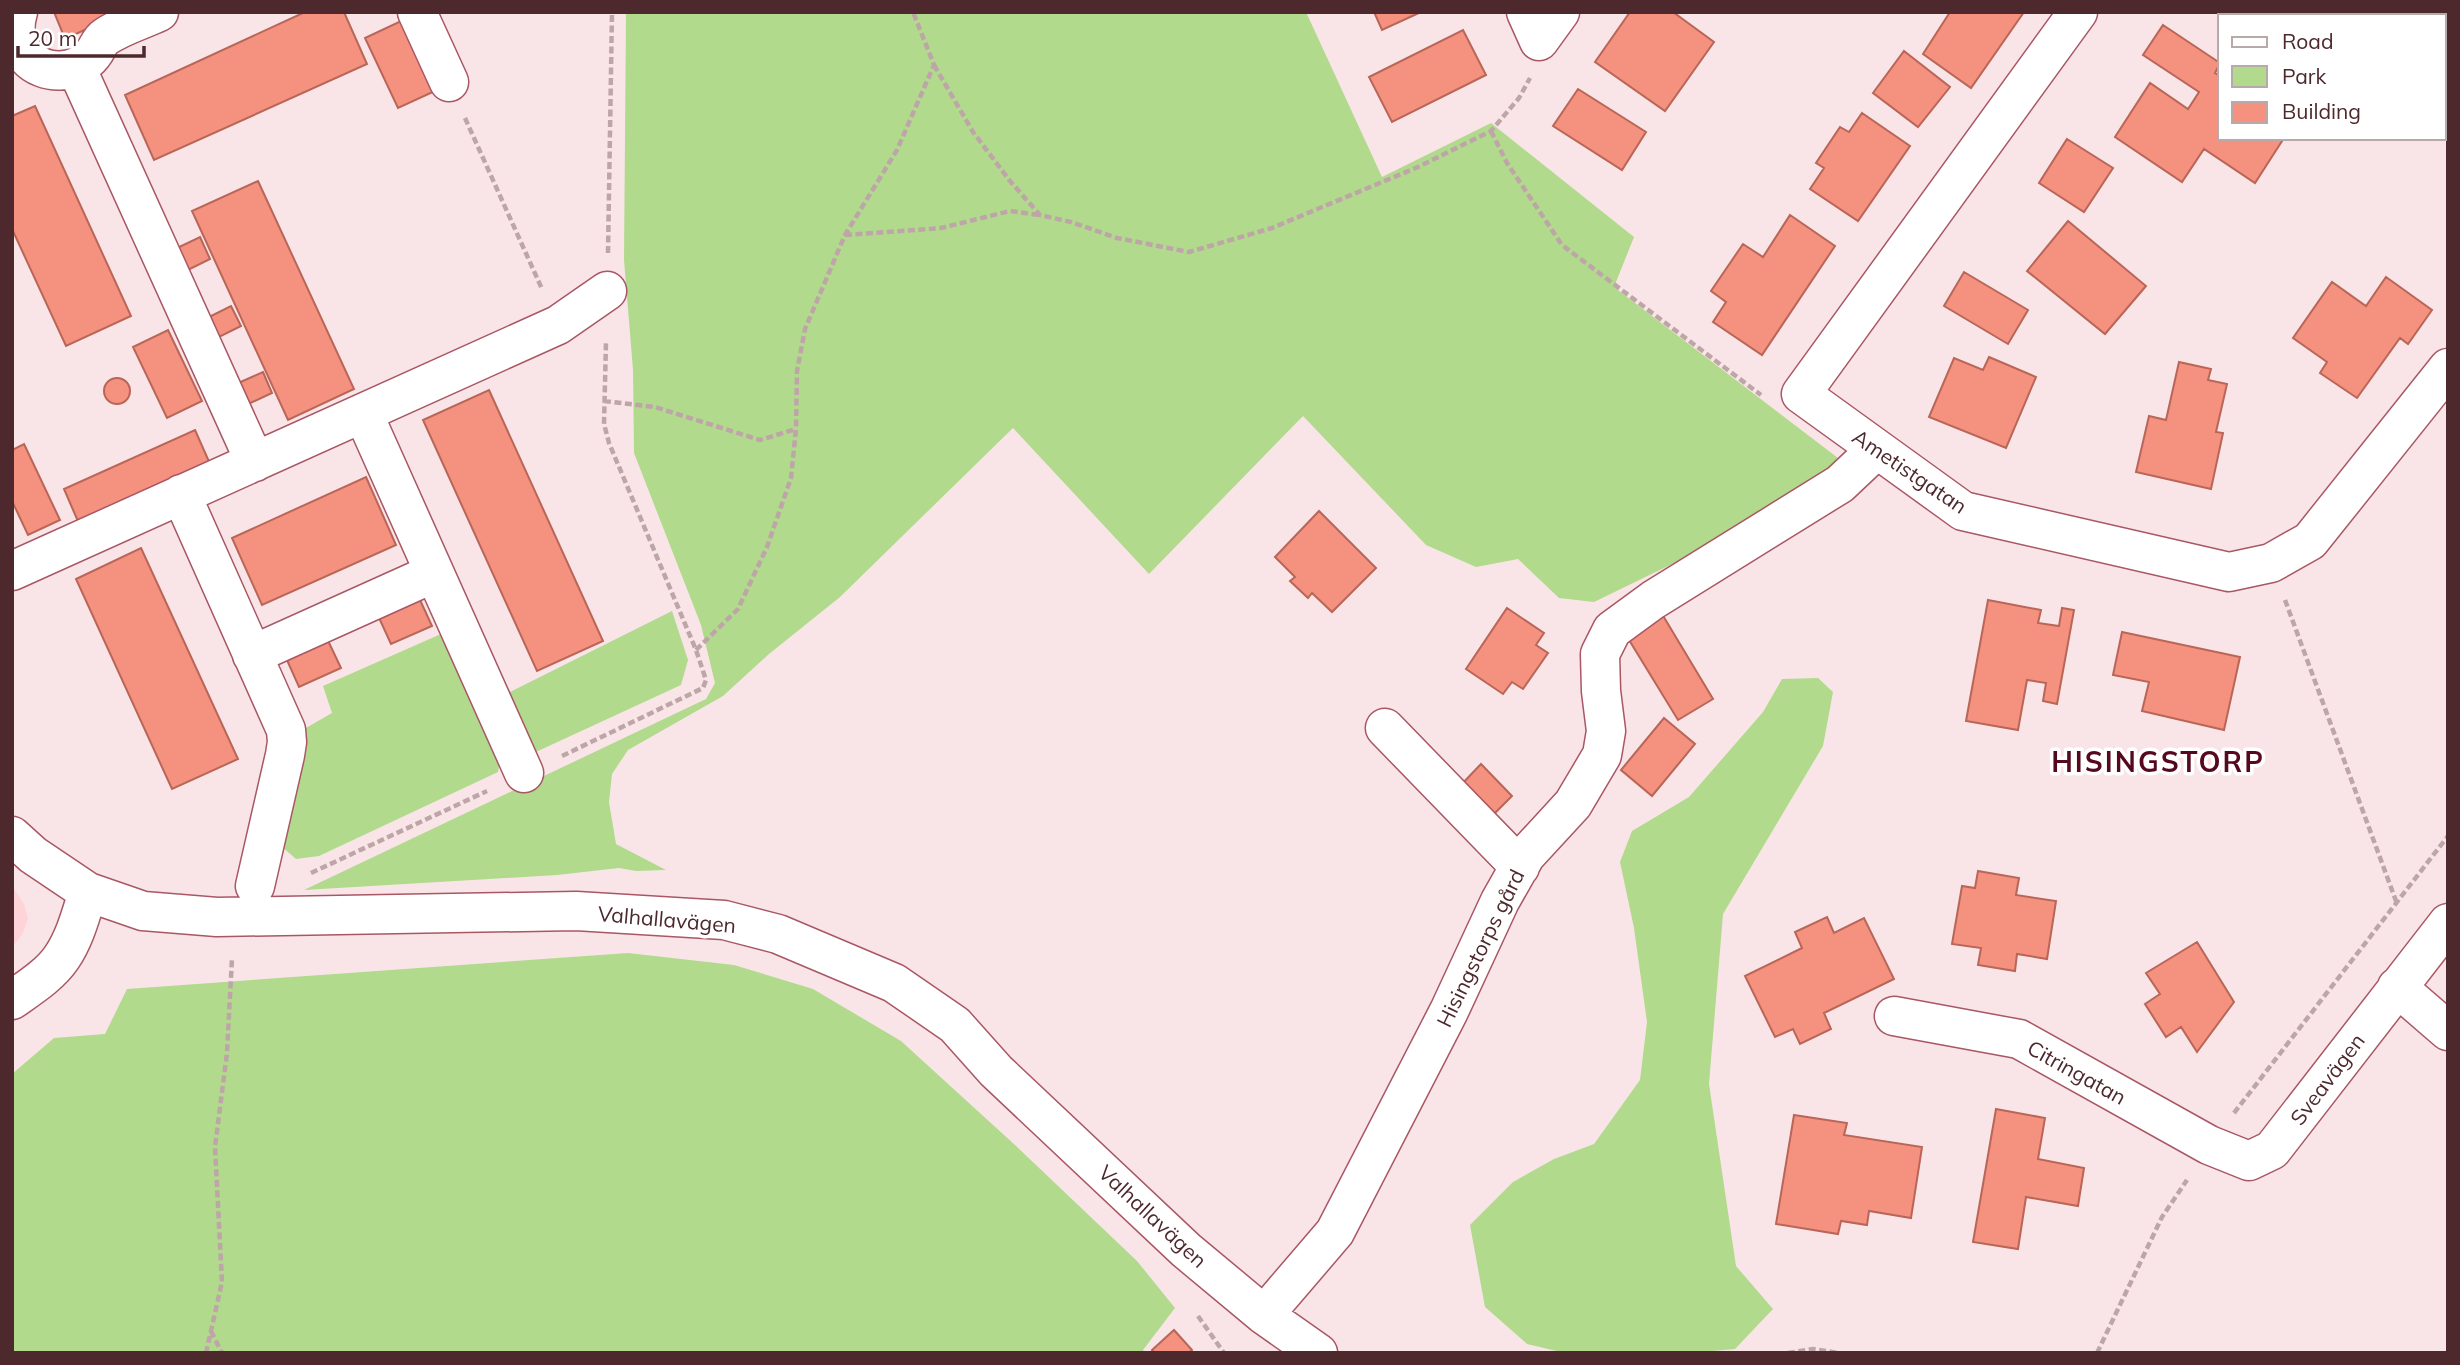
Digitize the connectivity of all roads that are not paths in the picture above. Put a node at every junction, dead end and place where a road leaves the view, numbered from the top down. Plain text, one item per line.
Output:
1 (18, 12) edge
2 (159, 12) edge
3 (418, 12) edge
4 (2078, 12) edge
5 (76, 67) junction
6 (25, 71) edge
7 (449, 82) road end
8 (607, 290) road end
9 (2448, 368) edge
10 (363, 413) junction
11 (1876, 450) junction
12 (255, 462) junction
13 (181, 495) junction
14 (12, 571) edge
15 (435, 573) junction
16 (252, 655) junction
17 (1385, 728) dead end
18 (524, 773) road end
19 (12, 836) edge
20 (1520, 867) junction
21 (256, 886) dead end
22 (88, 892) junction
23 (2448, 923) edge
24 (2397, 987) junction
25 (12, 1000) edge
26 (1894, 1016) dead end
27 (2448, 1031) edge
28 (2249, 1161) joint
29 (1265, 1315) junction
30 (1318, 1353) edge

1 - 6 street
2 - 5 street
3 - 7 street
4 - 11 street, Ametistgatan
5 - 6 street
5 - 12 street
8 - 10 street
9 - 11 street, Ametistgatan
10 - 12 street
10 - 15 street
11 - 20 street, Hisingstorps gård
12 - 13 street
13 - 14 street
13 - 16 street
15 - 16 street
15 - 18 street
16 - 21 street
17 - 20 street
19 - 22 street, Valhallavägen
20 - 29 street, Hisingstorps gård
22 - 25 street
22 - 29 street, Valhallavägen
23 - 24 street, Sveavägen
24 - 27 street
24 - 28 street, Sveavägen
26 - 28 street, Citringatan
29 - 30 street, Valhallavägen

